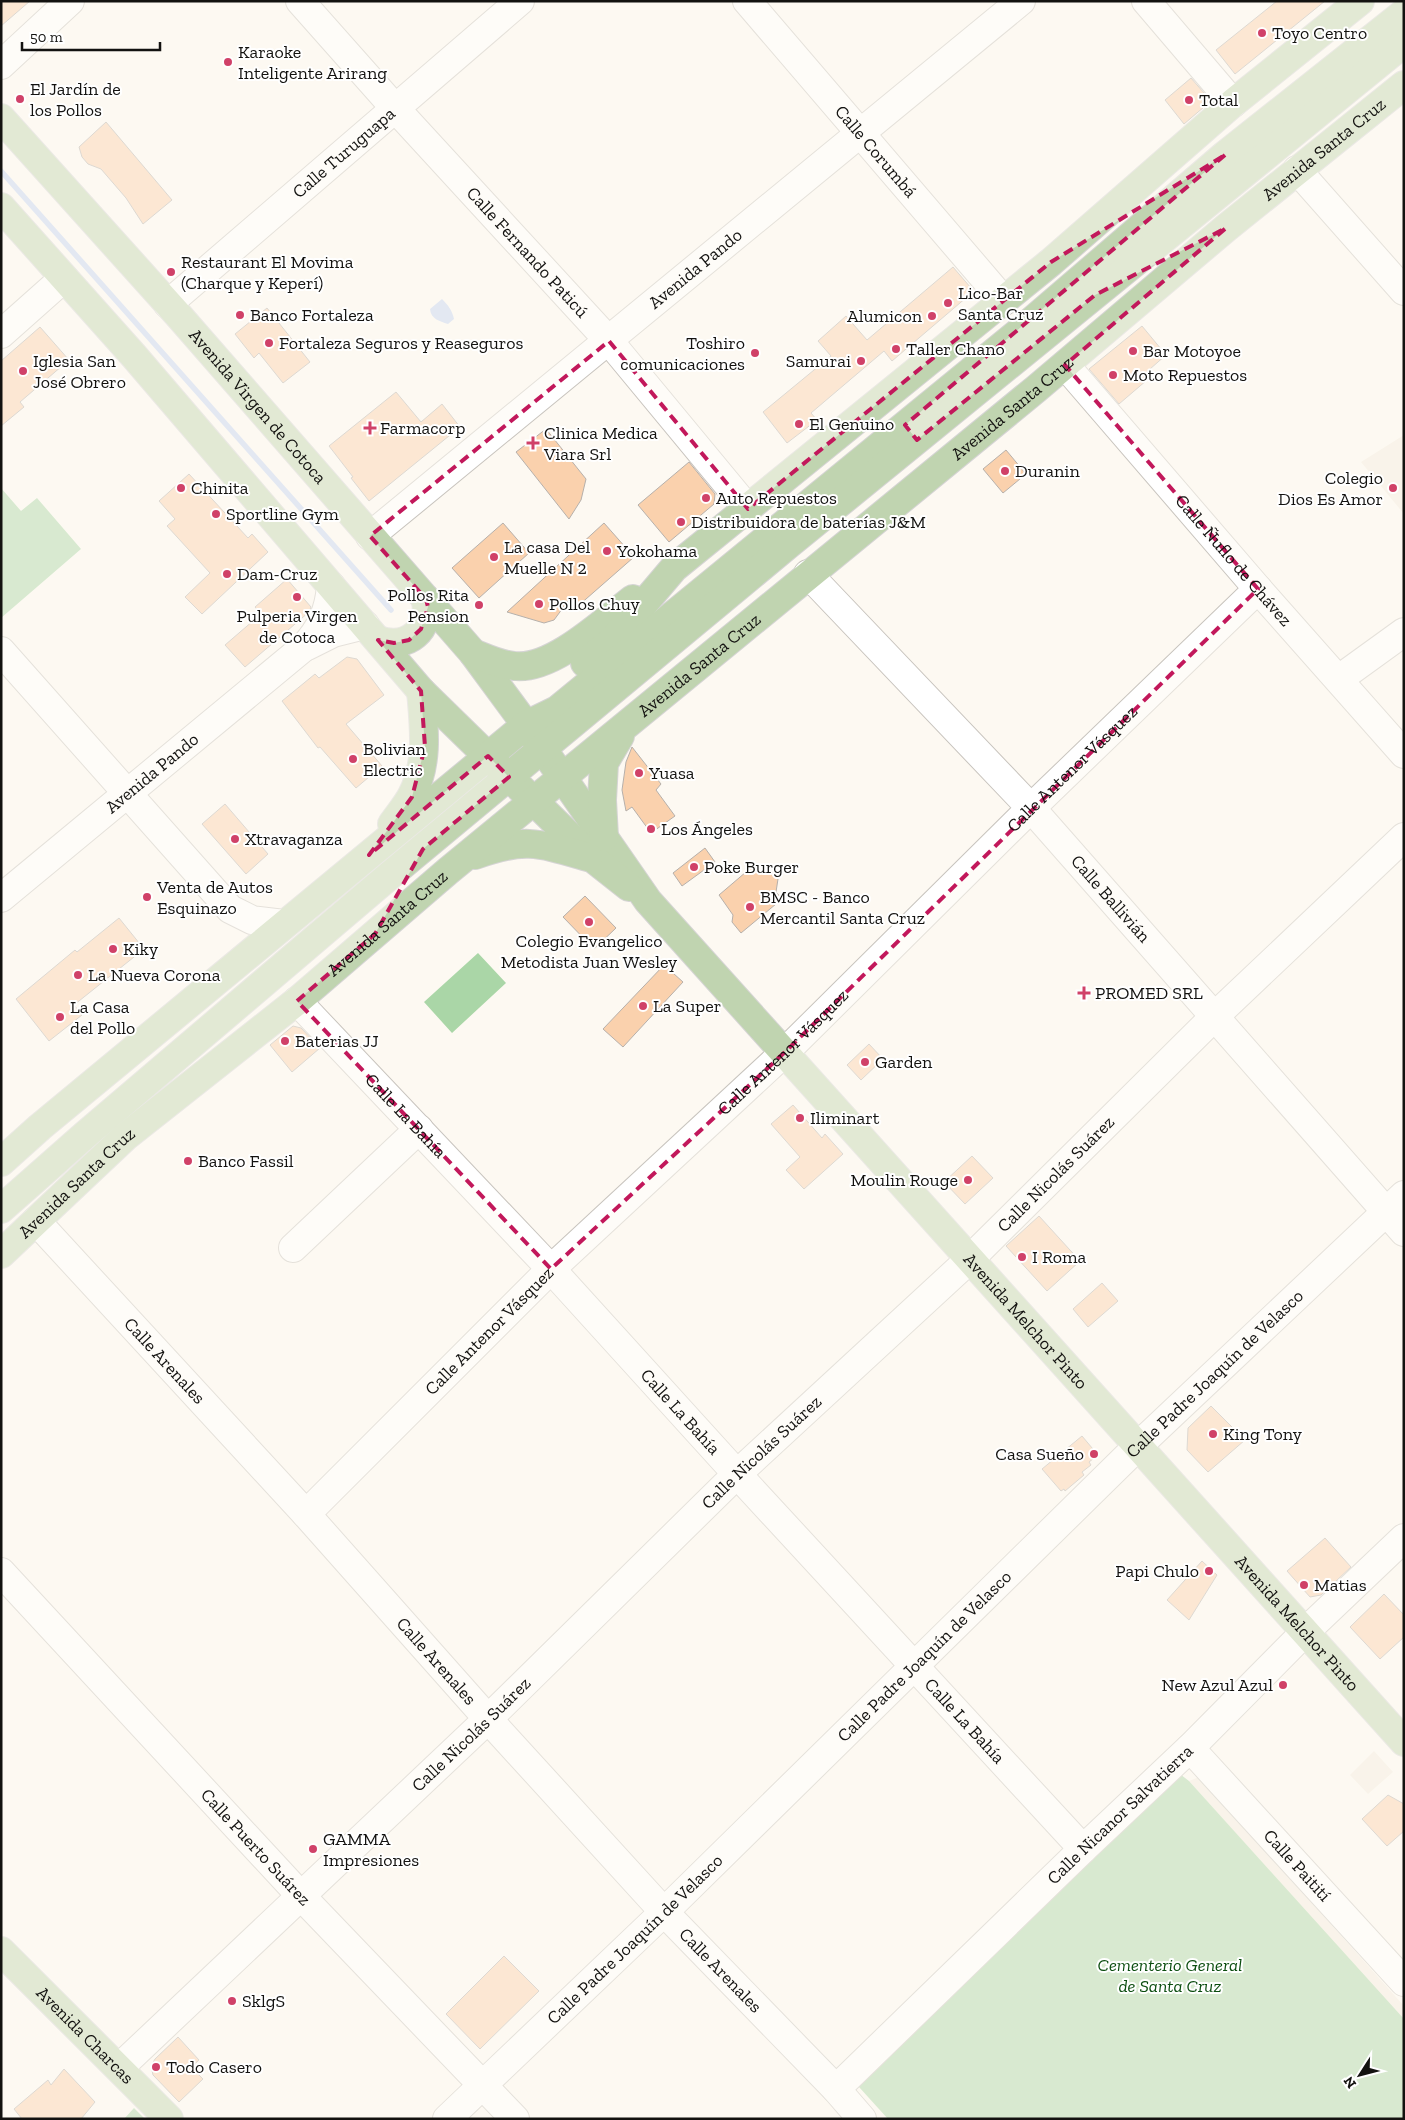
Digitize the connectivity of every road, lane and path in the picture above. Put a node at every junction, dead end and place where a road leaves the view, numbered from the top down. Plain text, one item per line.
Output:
1 (70, 1) edge
2 (300, 1) edge
3 (520, 1) edge
4 (747, 1) edge
5 (1021, 1) edge
6 (1146, 1) edge
7 (1360, 1) edge
8 (1404, 13) edge
9 (1404, 43) edge
10 (1, 65) edge
11 (1404, 85) edge
12 (1233, 103) junction
13 (394, 108) junction
14 (1, 118) edge
15 (861, 134) junction
16 (1225, 155) junction
17 (1297, 170) junction
18 (1, 208) edge
19 (1226, 228) junction
20 (1051, 262) junction
21 (64, 278) junction
22 (1404, 291) edge
23 (1096, 295) junction
24 (1004, 301) junction
25 (168, 304) junction
26 (1, 334) edge
27 (609, 341) junction
28 (1065, 365) junction
29 (748, 509) junction
30 (370, 536) junction
31 (674, 568) junction
32 (808, 574) junction
33 (331, 586) junction
34 (1258, 589) junction
35 (426, 599) junction
36 (372, 632) junction
37 (1404, 632) edge
38 (303, 648) junction
39 (1, 651) edge
40 (473, 653) junction
41 (703, 660) junction
42 (1339, 679) junction
43 (619, 686) junction
44 (421, 691) junction
45 (638, 714) junction
46 (526, 724) junction
47 (542, 750) junction
48 (1404, 754) edge
49 (488, 756) junction
50 (509, 777) junction
51 (562, 778) junction
52 (128, 794) junction
53 (533, 801) junction
54 (1031, 808) junction
55 (1404, 837) edge
56 (597, 847) junction
57 (423, 849) junction
58 (368, 855) junction
59 (448, 871) junction
60 (1, 898) edge
61 (230, 910) junction
62 (284, 924) junction
63 (375, 934) junction
64 (248, 955) junction
65 (297, 1001) junction
66 (1214, 1017) junction
67 (785, 1052) junction
68 (419, 1129) junction
69 (125, 1137) junction
70 (4, 1156) edge
71 (1, 1209) edge
72 (1398, 1213) edge
73 (36, 1221) junction
74 (1, 1222) edge
75 (293, 1248) dead end
76 (1, 1254) edge
77 (970, 1259) junction
78 (551, 1269) junction
79 (1138, 1446) junction
80 (737, 1474) junction
81 (306, 1514) junction
82 (1404, 1538) edge
83 (1, 1572) edge
84 (1305, 1632) junction
85 (914, 1665) junction
86 (488, 1719) junction
87 (1404, 1742) edge
88 (1190, 1748) junction
89 (1083, 1849) junction
90 (302, 1897) junction
91 (664, 1912) junction
92 (1, 1951) edge
93 (1404, 1982) edge
94 (119, 2068) junction
95 (482, 2084) junction
96 (836, 2089) junction
97 (169, 2119) edge
98 (447, 2119) edge
99 (515, 2119) edge
100 (862, 2119) edge

1 - 10 street
2 - 13 street, Calle Fernando Paticú
3 - 13 street, Calle Turuguapa
4 - 15 street, Calle Corumbá
5 - 15 street, Avenida Pando
6 - 12 street
7 - 12 main road
8 - 16 main road
9 - 23 main road, Avenida Santa Cruz
11 - 17 main road, Avenida Santa Cruz
12 - 20 main road
13 - 25 street, Calle Turuguapa
13 - 27 street, Calle Fernando Paticú
14 - 25 main road, Avenida Virgen de Cotoca
15 - 24 street, Calle Corumbá
15 - 27 street, Avenida Pando
16 - 20 main road
16 - 46 main road
17 - 19 main road, Avenida Santa Cruz
17 - 22 street
18 - 21 main road
19 - 23 main road
19 - 28 main road, Avenida Santa Cruz
20 - 24 main road
21 - 26 street
21 - 33 main road
23 - 43 main road, Avenida Santa Cruz
24 - 29 main road
25 - 30 main road, Avenida Virgen de Cotoca
27 - 29 street, Calle Fernando Paticú
27 - 30 street, Avenida Pando
28 - 32 main road, Avenida Santa Cruz
28 - 34 street, Calle Ñuflo de Chávez
29 - 31 main road
30 - 35 main road, Avenida Virgen de Cotoca
31 - 40 main road
31 - 46 main road
32 - 41 main road, Avenida Santa Cruz
32 - 54 street, Calle Ballivián
33 - 36 main road
33 - 38 street, Avenida Pando
34 - 42 street, Calle Ñuflo de Chávez
34 - 54 street, Calle Antenor Vásquez
35 - 36 main road
35 - 40 main road, Avenida Virgen de Cotoca
36 - 38 street, Avenida Pando
36 - 44 main road
37 - 42 street
38 - 52 street, Avenida Pando
39 - 52 street
40 - 46 main road, Avenida Virgen de Cotoca
41 - 43 main road
41 - 45 main road, Avenida Santa Cruz
42 - 48 street, Calle Ñuflo de Chávez
43 - 47 main road, Avenida Santa Cruz
44 - 49 main road
44 - 58 main road
45 - 51 main road, Avenida Santa Cruz
45 - 56 main road
46 - 47 main road, Avenida Virgen de Cotoca
46 - 49 main road
47 - 50 main road, Avenida Santa Cruz
47 - 51 main road, Avenida Melchor Pinto
49 - 50 main road
49 - 58 main road
50 - 53 main road, Avenida Melchor Pinto
50 - 57 main road, Avenida Santa Cruz
51 - 53 main road, Avenida Santa Cruz
51 - 56 main road, Avenida Melchor Pinto
52 - 60 street, Avenida Pando
52 - 61 street
53 - 56 main road, Avenida Melchor Pinto
53 - 59 main road, Avenida Santa Cruz
54 - 66 street, Calle Ballivián
54 - 67 street, Calle Antenor Vásquez
55 - 66 street, Calle Nicolás Suárez
56 - 59 main road
56 - 67 main road, Avenida Melchor Pinto
57 - 63 main road
57 - 71 main road, Avenida Santa Cruz
58 - 62 main road
59 - 63 main road, Avenida Santa Cruz
61 - 62 street
61 - 64 street
62 - 64 main road
63 - 65 main road, Avenida Santa Cruz
64 - 70 main road
65 - 68 street, Calle La Bahía
65 - 69 main road, Avenida Santa Cruz
66 - 72 street, Calle Ballivián
66 - 77 street, Calle Nicolás Suárez
67 - 77 main road, Avenida Melchor Pinto
67 - 78 street, Calle Antenor Vásquez
68 - 75 street
68 - 78 street, Calle La Bahía
69 - 73 main road, Avenida Santa Cruz
69 - 74 main road
72 - 79 street, Calle Padre Joaquín de Velasco
73 - 76 main road, Avenida Santa Cruz
73 - 81 street, Calle Arenales
77 - 79 main road, Avenida Melchor Pinto
77 - 80 street, Calle Nicolás Suárez
78 - 80 street, Calle La Bahía
78 - 81 street, Calle Antenor Vásquez
79 - 84 main road, Avenida Melchor Pinto
79 - 85 street, Calle Padre Joaquín de Velasco
80 - 85 street, Calle La Bahía
80 - 86 street, Calle Nicolás Suárez
81 - 86 street, Calle Arenales
82 - 84 street, Calle Nicanor Salvatierra
83 - 90 street, Calle Puerto Suárez
84 - 87 main road, Avenida Melchor Pinto
84 - 88 street, Calle Nicanor Salvatierra
85 - 89 street, Calle La Bahía
85 - 91 street, Calle Padre Joaquín de Velasco
86 - 90 street, Calle Nicolás Suárez
86 - 91 street, Calle Arenales
88 - 89 street, Calle Nicanor Salvatierra
88 - 93 street, Calle Paitití
89 - 96 street, Calle Nicanor Salvatierra
90 - 94 street, Calle Nicolás Suárez
90 - 95 street, Calle Puerto Suárez
91 - 95 street, Calle Padre Joaquín de Velasco
91 - 96 street, Calle Arenales
92 - 94 main road, Avenida Charcas
94 - 97 main road, Avenida Charcas
95 - 98 street, Calle Padre Joaquín de Velasco
95 - 99 street, Calle Puerto Suárez
96 - 100 street, Calle Arenales

